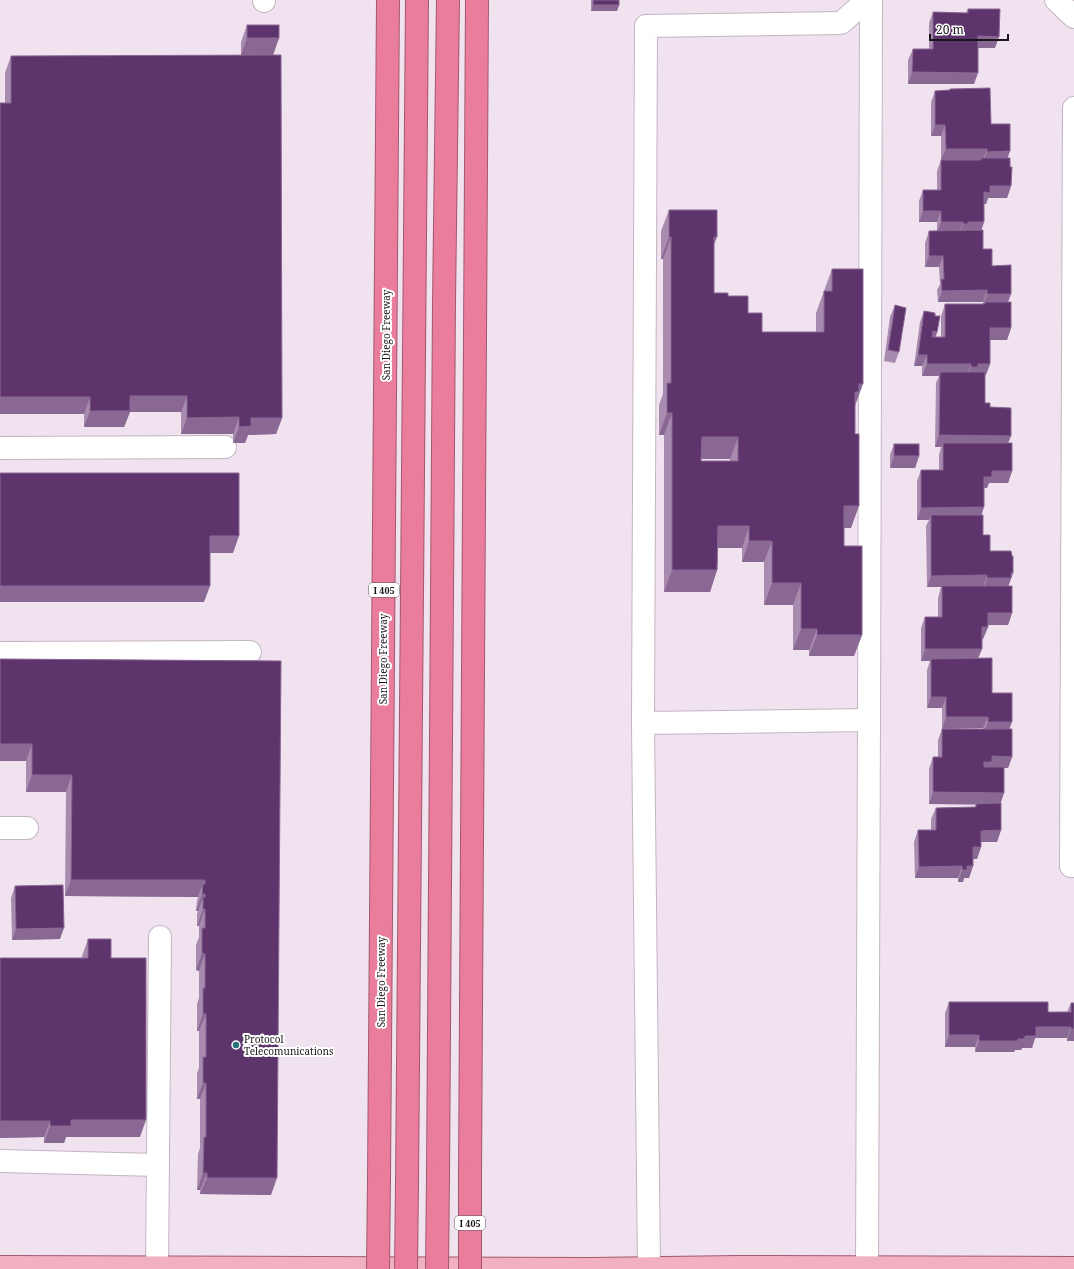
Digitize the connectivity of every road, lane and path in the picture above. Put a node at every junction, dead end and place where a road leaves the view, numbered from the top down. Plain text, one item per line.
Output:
1 (388, 0) edge
2 (417, 0) edge
3 (448, 0) edge
4 (477, 0) edge
5 (867, 0) edge
6 (871, 0) edge
7 (1056, 0) edge
8 (1074, 17) edge
9 (1074, 108) edge
10 (225, 447) dead end
11 (0, 448) edge
12 (250, 652) dead end
13 (0, 653) edge
14 (869, 720) junction
15 (643, 723) junction
16 (0, 828) edge
17 (27, 828) dead end
18 (1073, 866) edge
19 (160, 937) dead end
20 (0, 1161) edge
21 (158, 1165) junction
22 (0, 1267) edge
23 (62, 1268) edge
24 (157, 1268) junction
25 (649, 1268) junction
26 (867, 1268) junction
27 (1074, 1268) edge
28 (378, 1269) edge
29 (406, 1269) edge
30 (437, 1269) edge
31 (470, 1269) edge
32 (591, 1269) edge

1 - 28 highway, San Diego Freeway / I 405, bridge
2 - 29 highway, bridge
3 - 30 highway, bridge
4 - 31 highway, I 405, bridge
5 - 15 street
6 - 14 street
7 - 8 street
9 - 18 street
10 - 11 street
12 - 13 street
14 - 15 street
14 - 26 street
15 - 25 street
16 - 17 street
19 - 21 street
20 - 21 street
21 - 24 street
22 - 23 main road
23 - 24 main road
24 - 32 main road
25 - 26 main road
25 - 32 main road
26 - 27 main road

